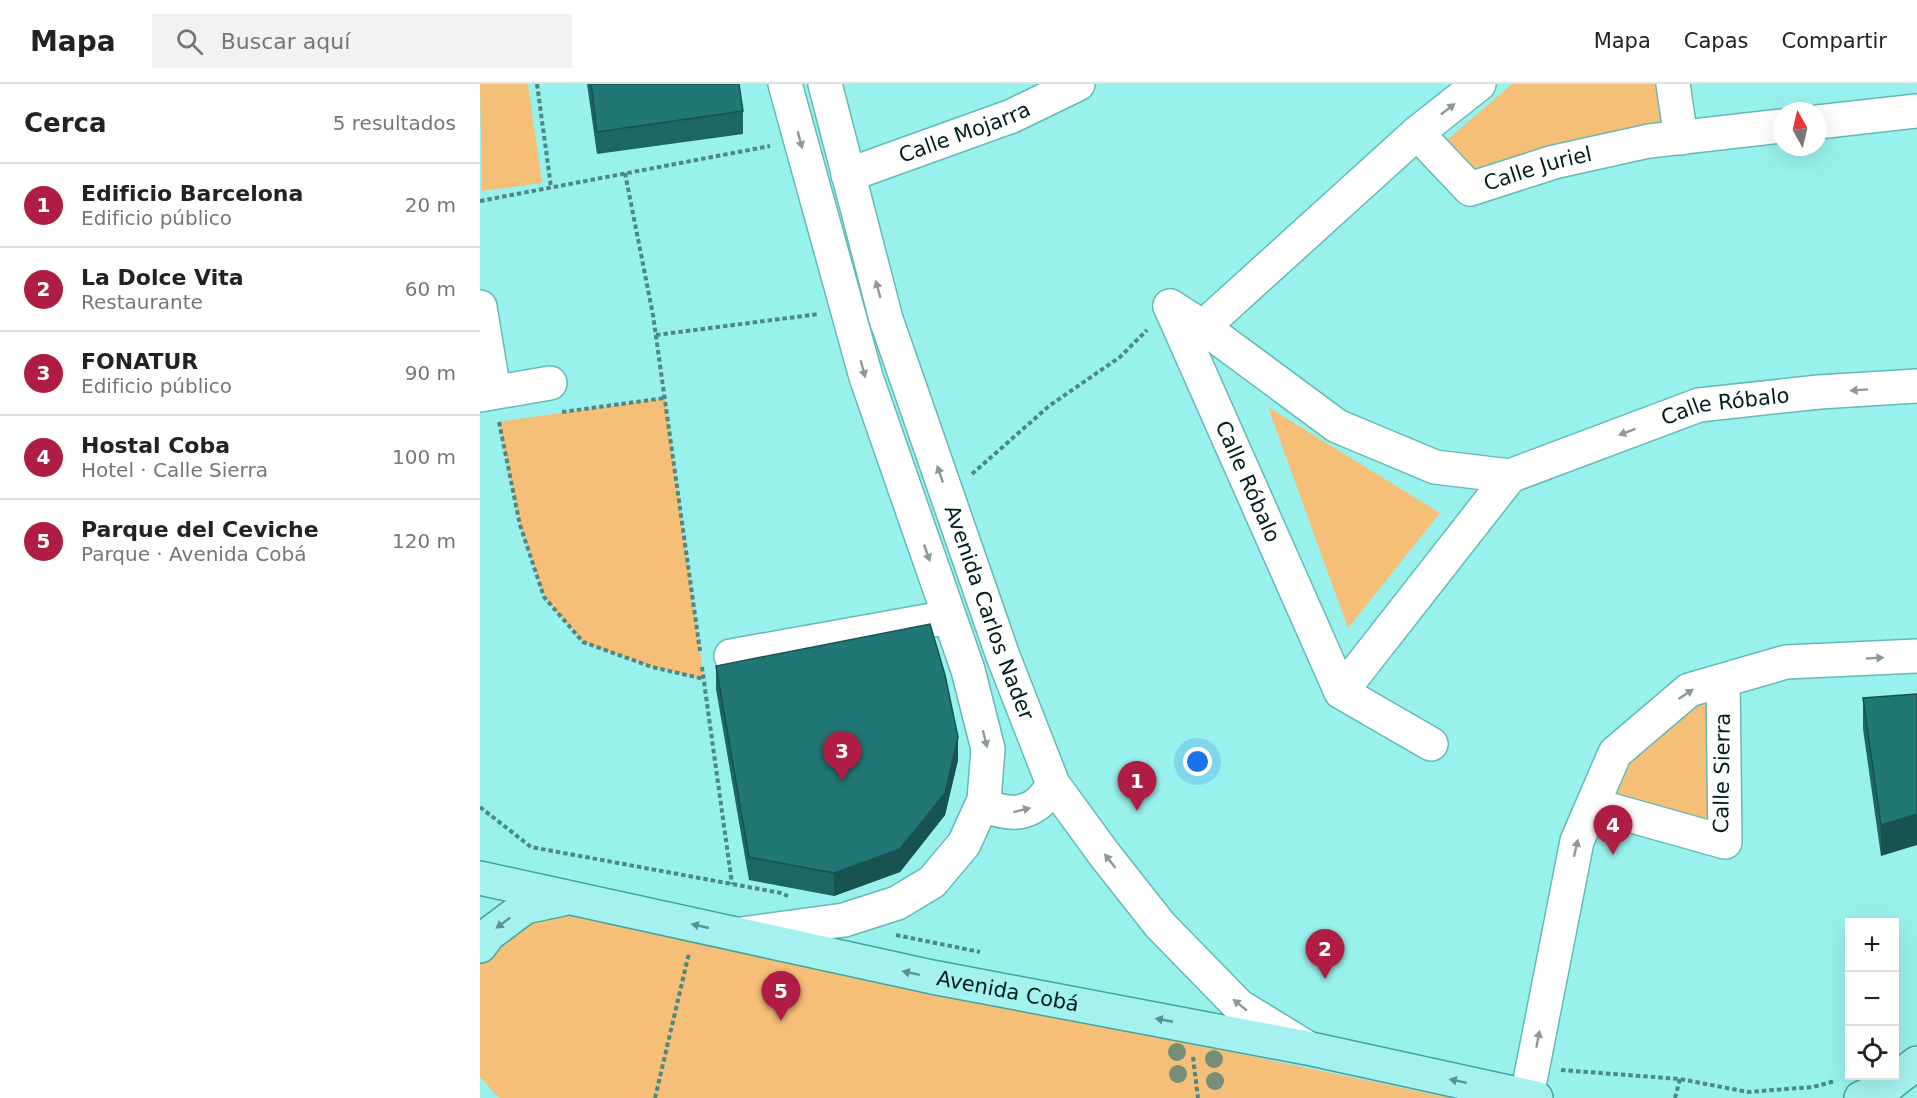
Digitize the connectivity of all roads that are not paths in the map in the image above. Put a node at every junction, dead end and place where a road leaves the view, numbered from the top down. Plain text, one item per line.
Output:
1 (785, 84) edge
2 (825, 84) edge
3 (1078, 84) edge
4 (1479, 84) edge
5 (1672, 84) edge
6 (1917, 111) edge
7 (1827, 121) edge
8 (1773, 127) edge
9 (1417, 133) junction
10 (1681, 138) junction
11 (848, 175) junction
12 (480, 307) edge
13 (1203, 327) junction
14 (1917, 386) edge
15 (552, 398) road end
16 (494, 410) edge
17 (1510, 476) junction
18 (949, 617) junction
19 (731, 656) dead end
20 (1917, 656) edge
21 (1723, 681) junction
22 (1341, 692) junction
23 (1431, 744) dead end
24 (1053, 784) junction
25 (984, 800) junction
26 (1593, 806) junction
27 (480, 878) edge
28 (571, 897) junction
29 (735, 934) junction
30 (480, 946) edge
31 (1307, 1048) junction
32 (1917, 1063) edge
33 (1532, 1087) edge
34 (1861, 1098) edge

1 -> 18 street, Avenida Carlos Nader
2 - 11 street, Avenida Carlos Nader
3 - 11 street, Calle Mojarra
9 -> 4 street
5 - 10 street
6 - 7 street
8 - 10 street, Calle Juriel
9 - 10 street, Calle Juriel
9 - 13 street
24 -> 11 street, Avenida Carlos Nader
12 - 16 street
13 - 17 street, Calle Róbalo
13 - 22 street, Calle Róbalo
14 -> 17 street, Calle Róbalo
15 - 16 street
17 - 22 street
18 - 19 street
18 -> 25 street, Avenida Carlos Nader
21 -> 20 street, Calle Sierra
26 -> 21 street, Calle Sierra
21 - 26 street, Calle Sierra
22 - 23 street
25 -> 24 street
31 -> 24 street, Avenida Carlos Nader
25 - 29 street, Avenida Carlos Nader
33 -> 26 street, Calle Sierra
27 - 28 main road, Avenida Cobá
29 -> 28 main road, Avenida Cobá
28 -> 30 main road
31 -> 29 main road, Avenida Cobá
33 -> 31 main road, Avenida Cobá
32 - 34 main road

